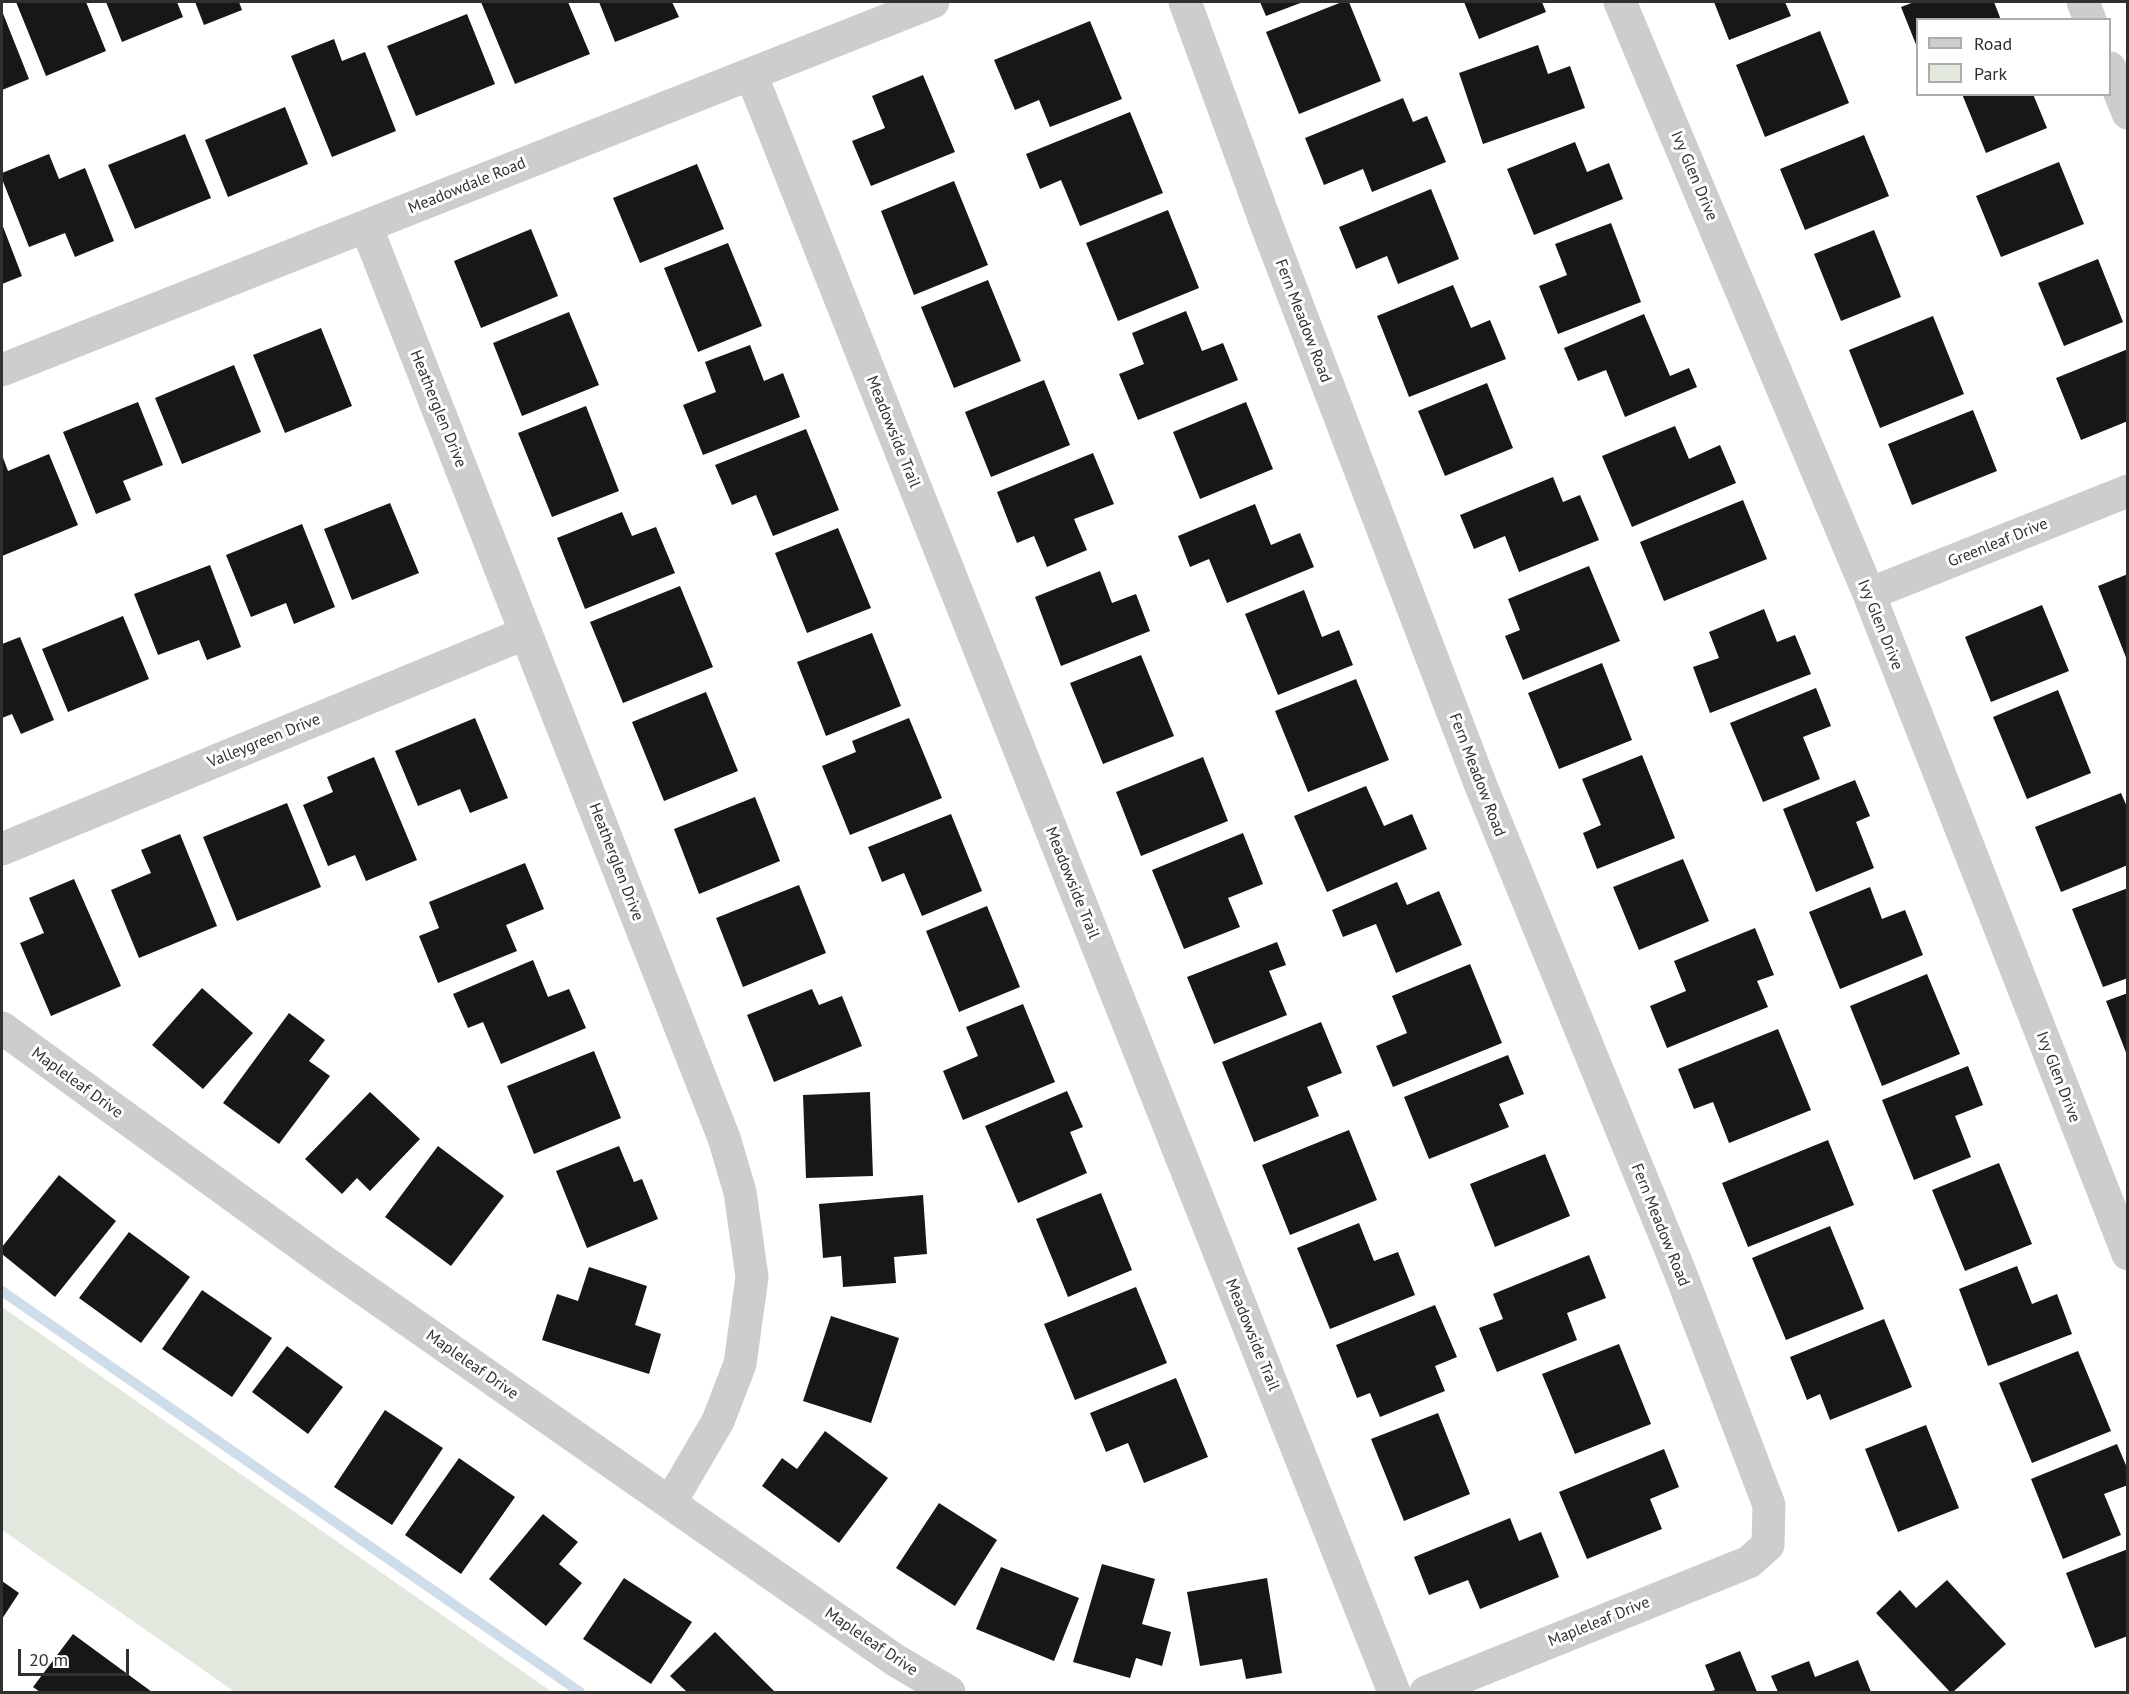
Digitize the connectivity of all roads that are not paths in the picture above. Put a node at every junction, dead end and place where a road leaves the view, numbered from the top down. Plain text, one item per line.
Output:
1 (933, 2) edge
2 (1185, 2) edge
3 (1620, 2) edge
4 (2083, 2) edge
5 (2089, 18) edge
6 (2111, 73) edge
7 (750, 74) junction
8 (2127, 113) edge
9 (366, 226) junction
10 (2, 370) edge
11 (2127, 491) edge
12 (1869, 594) junction
13 (526, 633) junction
14 (2, 849) edge
15 (2, 1028) edge
16 (2127, 1254) edge
17 (670, 1503) junction
18 (1768, 1545) joint
19 (949, 1692) edge
20 (1394, 1692) edge
21 (1426, 1692) edge

1 - 7 street, Meadowdale Road
2 - 18 street, Fern Meadow Road
3 - 12 street, Ivy Glen Drive
4 - 5 street
6 - 8 street
7 - 9 street, Meadowdale Road
7 - 20 street, Meadowside Trail
9 - 10 street, Meadowdale Road
9 - 13 street, Heatherglen Drive
11 - 12 street, Greenleaf Drive
12 - 16 street, Ivy Glen Drive
13 - 14 street, Valleygreen Drive
13 - 17 street, Heatherglen Drive
15 - 17 street, Mapleleaf Drive
17 - 19 street, Mapleleaf Drive
18 - 21 street, Mapleleaf Drive

